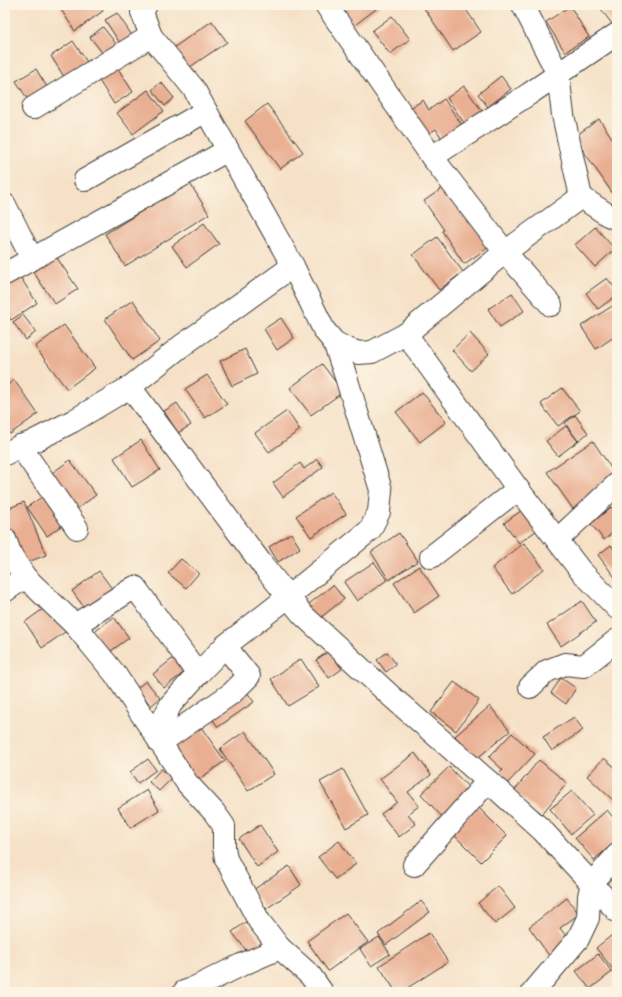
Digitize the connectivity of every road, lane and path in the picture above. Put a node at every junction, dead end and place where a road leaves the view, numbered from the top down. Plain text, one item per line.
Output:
1 (326, 5) edge
2 (522, 5) edge
3 (139, 7) edge
4 (617, 34) edge
5 (151, 36) junction
6 (558, 74) junction
7 (33, 108) dead end
8 (206, 110) junction
9 (228, 150) junction
10 (432, 157) junction
11 (85, 180) dead end
12 (581, 197) junction
13 (5, 205) edge
14 (617, 219) edge
15 (505, 252) junction
16 (32, 259) junction
17 (293, 266) junction
18 (5, 274) edge
19 (551, 306) dead end
20 (406, 334) junction
21 (334, 342) junction
22 (130, 387) junction
23 (13, 450) edge
24 (617, 484) edge
25 (518, 489) junction
26 (78, 528) dead end
27 (5, 539) edge
28 (557, 540) junction
29 (431, 557) dead end
30 (25, 577) junction
31 (5, 591) edge
32 (288, 597) junction
33 (617, 608) edge
34 (75, 625) junction
35 (617, 640) edge
36 (224, 646) junction
37 (198, 674) junction
38 (530, 686) dead end
39 (160, 744) junction
40 (488, 781) junction
41 (617, 855) edge
42 (414, 865) dead end
43 (592, 883) junction
44 (617, 911) edge
45 (280, 948) junction
46 (184, 992) edge
47 (322, 992) edge
48 (533, 992) edge

1 - 10 street
2 - 6 street
3 - 5 street
4 - 6 street
5 - 7 street
5 - 8 street
6 - 10 street
6 - 12 street
8 - 9 street
8 - 11 street
9 - 16 street
9 - 17 street
10 - 15 street
12 - 14 street
12 - 15 street
13 - 16 street
15 - 19 street
15 - 20 street
16 - 18 street
17 - 21 street
17 - 22 street
20 - 21 street
20 - 25 street
21 - 32 street
22 - 23 street
22 - 32 street
23 - 26 street
24 - 28 street
25 - 28 street
25 - 29 street
27 - 30 street
28 - 33 street
30 - 31 street
30 - 34 street
32 - 36 street
32 - 40 street
34 - 37 street
34 - 39 street
35 - 38 street
36 - 37 street
36 - 39 street
37 - 39 street
39 - 45 street
40 - 42 street
40 - 43 street
41 - 43 street
43 - 44 street
43 - 48 street
45 - 46 street
45 - 47 street

